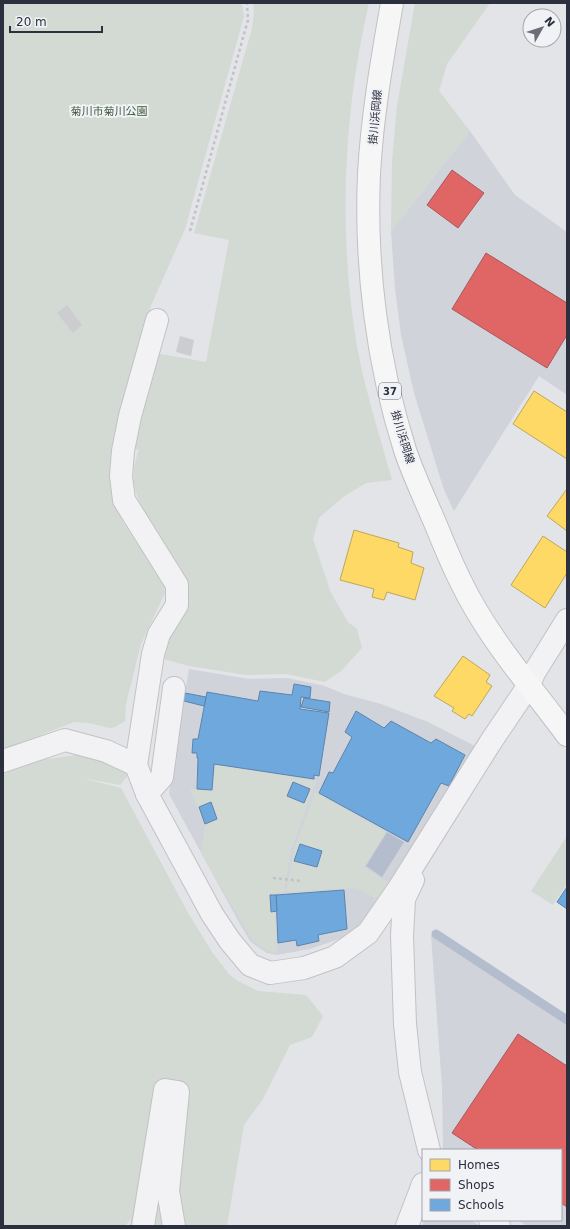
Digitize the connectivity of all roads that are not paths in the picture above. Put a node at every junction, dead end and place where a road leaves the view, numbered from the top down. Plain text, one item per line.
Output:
1 (392, 3) edge
2 (156, 320) dead end
3 (567, 620) edge
4 (530, 685) junction
5 (174, 688) dead end
6 (567, 735) edge
7 (3, 761) edge
8 (136, 765) junction
9 (147, 794) junction
10 (429, 841) junction
11 (429, 1149) edge
12 (422, 1187) edge
13 (143, 1226) edge
14 (174, 1226) edge
15 (407, 1226) edge

1 - 4 main road, 掛川浜岡線 / 37
2 - 8 street
3 - 4 street
4 - 6 main road, 掛川浜岡線 / 37
4 - 10 street
5 - 9 street
7 - 8 street
8 - 9 street
9 - 10 street
10 - 11 street
12 - 15 street
13 - 14 street

